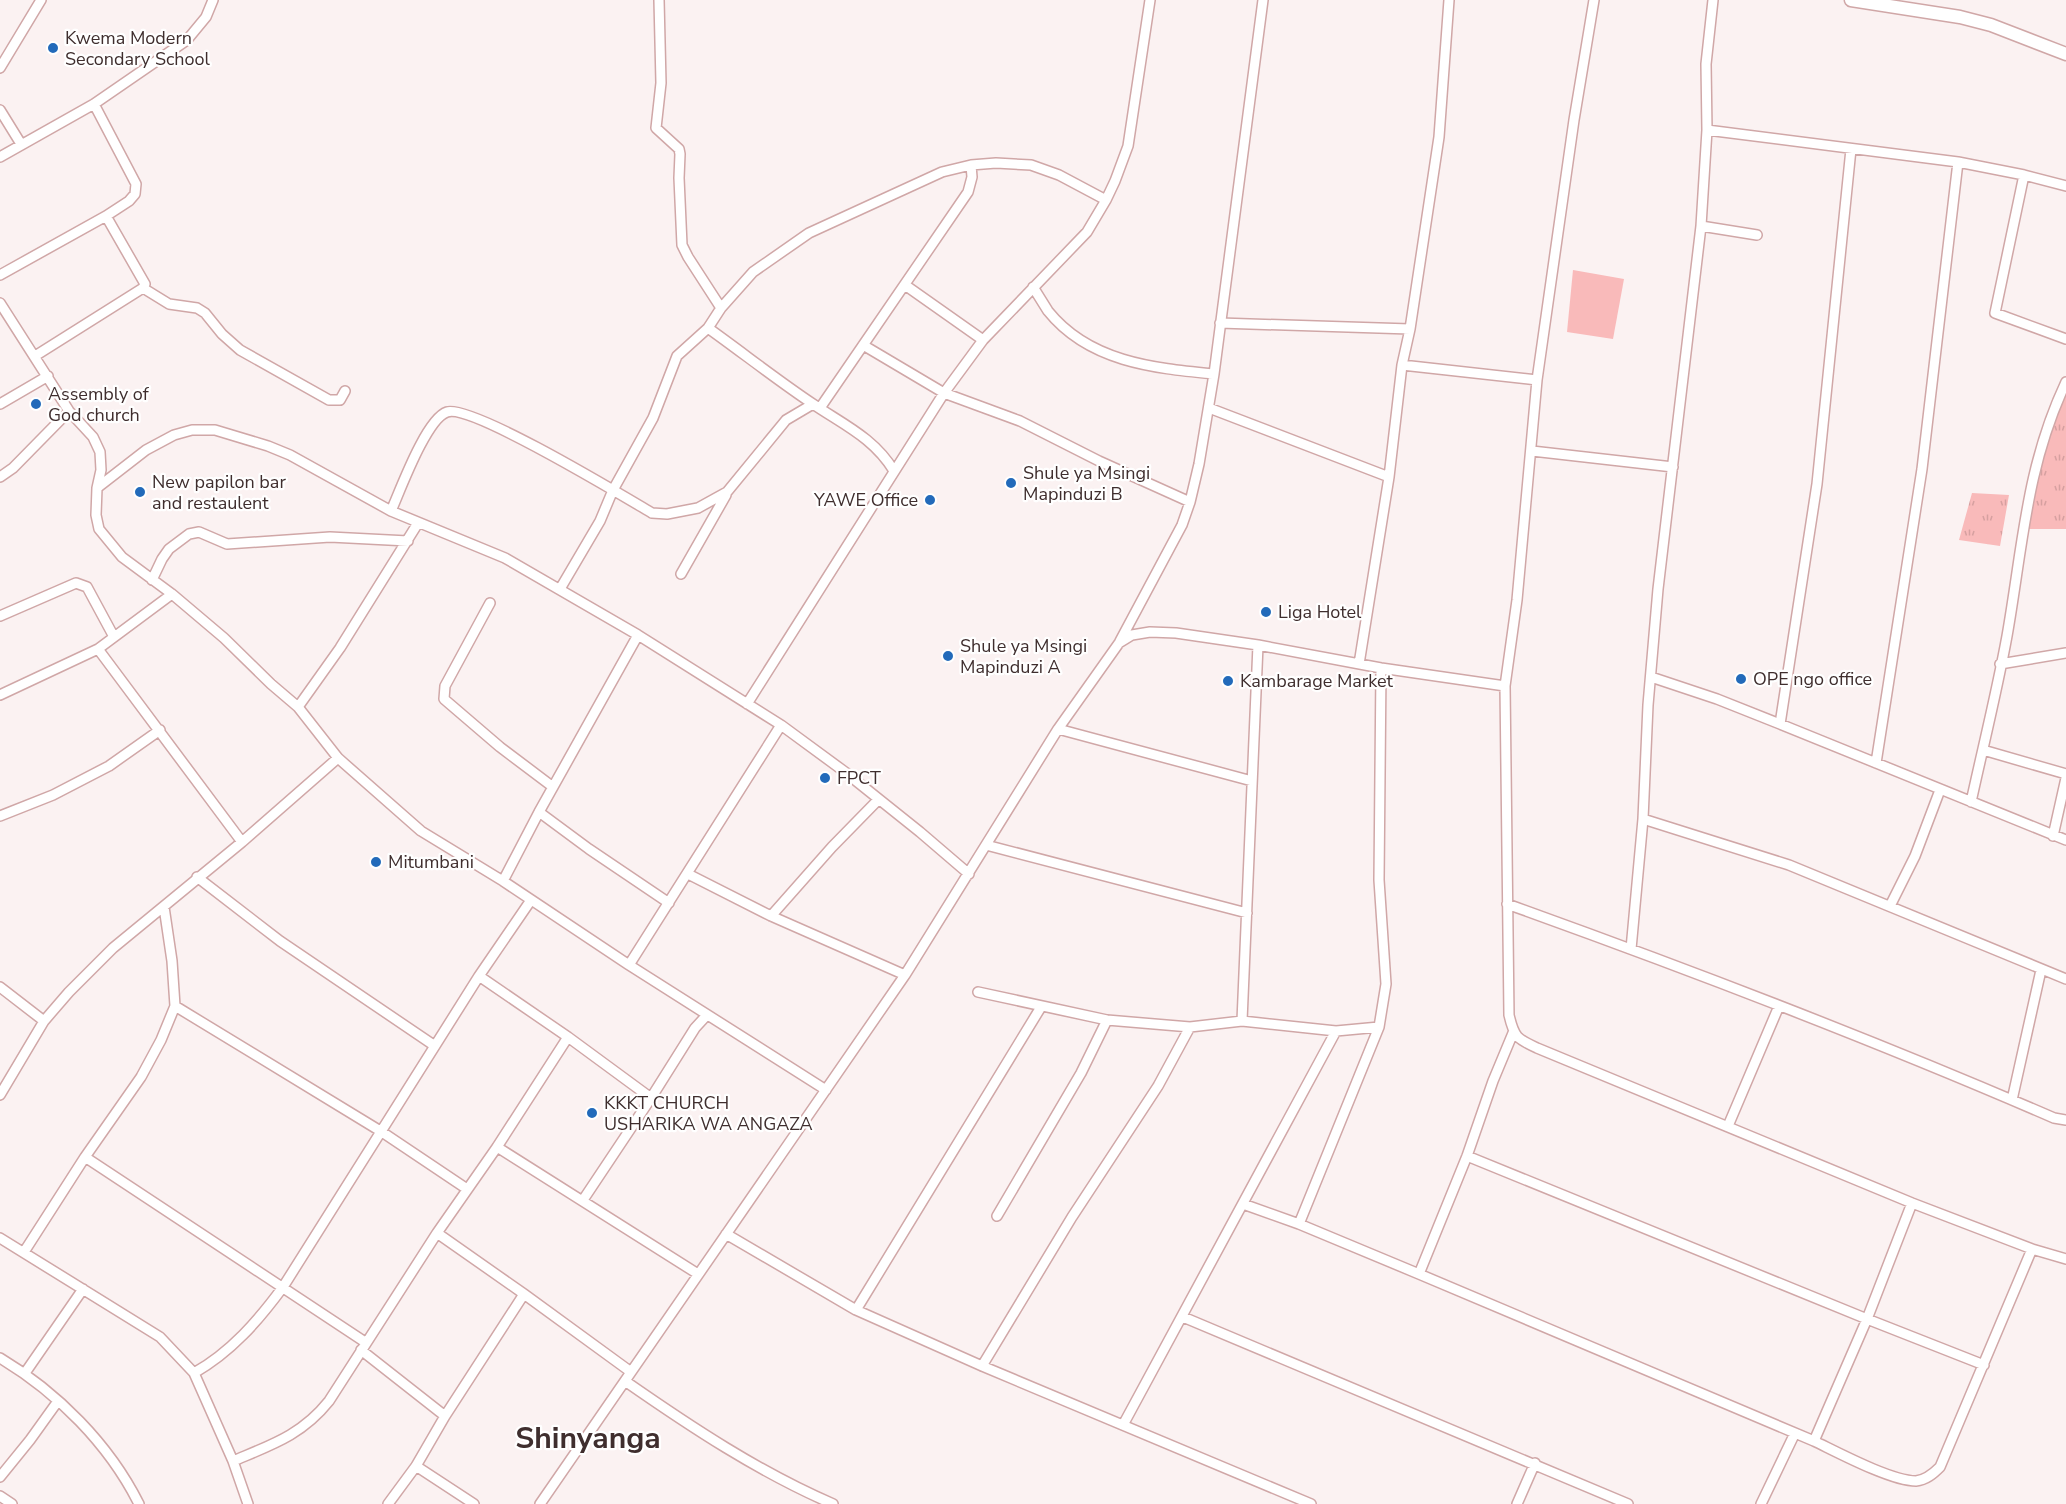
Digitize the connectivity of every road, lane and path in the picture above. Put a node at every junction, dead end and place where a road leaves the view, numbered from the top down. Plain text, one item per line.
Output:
1 (213, 0) edge
2 (659, 0) edge
3 (1150, 0) edge
4 (1263, 0) edge
5 (1449, 0) edge
6 (1594, 0) edge
7 (1713, 0) edge
8 (1851, 0) edge
9 (39, 1) edge
10 (1888, 3) edge
11 (2066, 54) edge
12 (0, 68) edge
13 (94, 104) junction
14 (0, 110) edge
15 (1707, 130) junction
16 (21, 144) junction
17 (1851, 149) junction
18 (0, 157) edge
19 (1958, 162) junction
20 (971, 165) junction
21 (2024, 175) junction
22 (2066, 186) edge
23 (1106, 200) junction
24 (106, 216) junction
25 (1701, 226) junction
26 (1757, 235) dead end
27 (0, 274) edge
28 (905, 285) junction
29 (1034, 287) junction
30 (143, 288) junction
31 (0, 303) edge
32 (721, 308) junction
33 (1220, 323) junction
34 (708, 328) junction
35 (1410, 329) junction
36 (2066, 339) edge
37 (983, 340) junction
38 (863, 345) junction
39 (35, 356) junction
40 (1402, 365) junction
41 (1214, 374) junction
42 (48, 376) junction
43 (1537, 380) junction
44 (2066, 382) edge
45 (345, 391) dead end
46 (944, 393) junction
47 (0, 405) edge
48 (817, 406) junction
49 (1209, 408) junction
50 (69, 411) junction
51 (1532, 452) junction
52 (1672, 467) junction
53 (894, 471) junction
54 (0, 477) edge
55 (1389, 477) junction
56 (97, 488) junction
57 (613, 490) junction
58 (727, 492) junction
59 (1190, 502) junction
60 (391, 511) junction
61 (418, 523) junction
62 (408, 541) junction
63 (681, 574) dead end
64 (152, 580) junction
65 (560, 590) junction
66 (172, 594) junction
67 (490, 603) dead end
68 (0, 616) edge
69 (638, 635) junction
70 (114, 637) junction
71 (1119, 643) junction
72 (1258, 645) junction
73 (98, 649) junction
74 (2066, 653) edge
75 (1359, 664) junction
76 (2000, 664) junction
77 (1381, 668) junction
78 (1651, 677) junction
79 (1505, 686) junction
80 (0, 695) edge
81 (747, 704) junction
82 (298, 707) junction
83 (1780, 724) junction
84 (781, 725) junction
85 (1058, 729) junction
86 (160, 730) junction
87 (1983, 750) junction
88 (338, 758) junction
89 (1876, 763) junction
90 (2066, 776) edge
91 (1252, 781) junction
92 (553, 787) junction
93 (1940, 790) junction
94 (878, 800) junction
95 (1971, 802) junction
96 (539, 812) junction
97 (0, 816) edge
98 (1643, 819) junction
99 (2053, 836) junction
100 (2066, 840) edge
101 (242, 842) junction
102 (986, 845) junction
103 (688, 874) junction
104 (969, 874) junction
105 (197, 877) junction
106 (503, 881) junction
107 (531, 900) junction
108 (669, 903) junction
109 (1507, 904) junction
110 (1890, 906) junction
111 (164, 907) junction
112 (1247, 913) junction
113 (771, 916) junction
114 (1631, 949) junction
115 (629, 965) junction
116 (2040, 970) junction
117 (905, 975) junction
118 (479, 976) junction
119 (2066, 979) edge
120 (0, 987) edge
121 (978, 992) dead end
122 (175, 1006) junction
123 (1779, 1006) junction
124 (1041, 1007) junction
125 (707, 1015) junction
126 (1107, 1020) junction
127 (44, 1021) junction
128 (1242, 1021) junction
129 (1379, 1026) junction
130 (1190, 1027) junction
131 (1336, 1030) junction
132 (1513, 1033) junction
133 (568, 1037) junction
134 (435, 1046) junction
135 (826, 1090) junction
136 (0, 1095) edge
137 (651, 1098) junction
138 (2012, 1100) junction
139 (2066, 1120) edge
140 (1728, 1126) junction
141 (382, 1132) junction
142 (497, 1147) junction
143 (1467, 1156) junction
144 (85, 1157) junction
145 (467, 1189) junction
146 (583, 1200) junction
147 (1912, 1203) junction
148 (1243, 1204) junction
149 (997, 1215) dead end
150 (1299, 1224) junction
151 (437, 1233) junction
152 (726, 1234) junction
153 (0, 1238) edge
154 (2032, 1249) junction
155 (24, 1252) junction
156 (2066, 1259) edge
157 (698, 1274) junction
158 (1419, 1274) junction
159 (283, 1287) junction
160 (83, 1289) junction
161 (524, 1294) junction
162 (856, 1310) junction
163 (1182, 1317) junction
164 (1867, 1319) junction
165 (363, 1346) junction
166 (0, 1358) edge
167 (1984, 1365) junction
168 (982, 1366) junction
169 (631, 1372) junction
170 (25, 1373) junction
171 (194, 1373) junction
172 (625, 1381) junction
173 (58, 1401) junction
174 (446, 1416) junction
175 (1123, 1425) junction
176 (1795, 1432) junction
177 (1814, 1441) junction
178 (232, 1461) junction
179 (1535, 1463) junction
180 (416, 1466) junction
181 (0, 1477) edge
182 (0, 1496) edge
183 (12, 1504) edge
184 (139, 1504) edge
185 (248, 1504) edge
186 (388, 1504) edge
187 (474, 1504) edge
188 (540, 1504) edge
189 (833, 1504) edge
190 (1311, 1504) edge
191 (1517, 1504) edge
192 (1628, 1504) edge
193 (1761, 1504) edge

1 - 13 street
2 - 32 street
3 - 23 street
4 - 33 street
5 - 35 street
6 - 43 street
7 - 15 street
8 - 10 main road
9 - 12 street
10 - 11 main road
13 - 16 street
13 - 24 street
14 - 16 street
15 - 17 street
15 - 25 street
16 - 18 street
17 - 19 street
17 - 83 street
19 - 21 street
19 - 89 street
20 - 23 street
20 - 28 street
20 - 32 street
21 - 22 street
21 - 36 street
23 - 29 street
24 - 27 street
24 - 30 street
25 - 26 street
25 - 52 street
28 - 37 street
28 - 38 street
29 - 37 street
29 - 41 street
30 - 39 street
30 - 45 street
31 - 39 street
32 - 34 street
33 - 35 street
33 - 41 street
34 - 48 street
34 - 57 street
35 - 40 street
37 - 46 street
38 - 46 street
38 - 48 street
39 - 42 street
40 - 43 street
40 - 55 street
41 - 49 street
42 - 47 street
42 - 50 street
43 - 51 street
44 - 76 street
46 - 53 street
46 - 59 street
48 - 53 street
48 - 58 street
49 - 55 street
49 - 59 street
50 - 54 street
50 - 56 street
51 - 52 street
51 - 79 street
52 - 78 street
53 - 81 street
55 - 75 street
56 - 60 street
56 - 64 street
57 - 58 street
57 - 60 street
57 - 65 street
58 - 63 street
59 - 71 street
60 - 61 street
61 - 62 street
61 - 65 street
62 - 64 street
62 - 82 street
64 - 66 street
65 - 69 street
66 - 70 street
66 - 82 street
67 - 92 street
68 - 70 street
69 - 81 street
69 - 92 street
70 - 73 street
71 - 72 street
71 - 85 street
72 - 75 street
72 - 91 street
73 - 80 street
73 - 86 street
74 - 76 street
75 - 77 street
76 - 87 street
77 - 79 street
77 - 129 street
78 - 83 street
78 - 98 street
79 - 109 street
81 - 84 street
82 - 88 street
83 - 89 street
84 - 94 street
84 - 103 street
85 - 91 street
85 - 102 street
86 - 97 street
86 - 101 street
87 - 90 street
87 - 95 street
88 - 101 street
88 - 106 street
89 - 93 street
90 - 99 street
91 - 112 street
92 - 96 street
93 - 95 street
93 - 110 street
94 - 104 street
94 - 113 street
95 - 99 street
96 - 106 street
96 - 108 street
98 - 110 street
98 - 114 street
99 - 100 street
101 - 105 street
102 - 104 street
102 - 112 street
103 - 108 street
103 - 113 street
104 - 117 street
105 - 111 street
105 - 134 street
106 - 107 street
107 - 115 street
107 - 118 street
108 - 115 street
109 - 114 street
109 - 132 street
110 - 116 street
111 - 122 street
111 - 127 street
112 - 128 street
113 - 117 street
114 - 123 street
115 - 125 street
116 - 119 street
116 - 138 street
117 - 135 street
118 - 133 street
118 - 134 street
120 - 127 street
121 - 124 street
122 - 141 street
122 - 144 street
123 - 138 street
123 - 140 street
124 - 126 street
124 - 162 street
125 - 135 street
125 - 137 street
126 - 130 street
126 - 149 street
127 - 136 street
128 - 130 street
128 - 131 street
129 - 131 street
129 - 150 street
130 - 168 street
131 - 148 street
132 - 140 street
132 - 143 street
133 - 137 street
133 - 142 street
134 - 141 street
135 - 152 street
137 - 146 street
138 - 139 street
140 - 147 street
141 - 145 street
141 - 159 street
142 - 145 street
142 - 146 street
143 - 158 street
143 - 164 street
144 - 155 street
144 - 159 street
145 - 151 street
146 - 157 street
147 - 154 street
147 - 164 street
148 - 150 street
148 - 163 street
150 - 158 street
151 - 161 street
151 - 165 street
152 - 157 street
152 - 162 street
153 - 155 street
154 - 156 street
154 - 167 street
155 - 160 street
157 - 169 street
158 - 176 street
159 - 165 street
159 - 171 street
160 - 170 street
160 - 171 street
161 - 169 street
161 - 174 street
162 - 168 street
163 - 175 street
163 - 179 street
164 - 167 street
164 - 177 street
165 - 174 street
165 - 178 street
166 - 170 street
167 - 177 street
168 - 175 street
169 - 172 street
170 - 173 street
171 - 178 street
172 - 188 street
172 - 189 street
173 - 181 street
173 - 184 street
174 - 180 street
175 - 190 street
176 - 177 street
176 - 193 street
178 - 185 street
179 - 191 street
179 - 192 street
180 - 186 street
180 - 187 street
182 - 183 street

